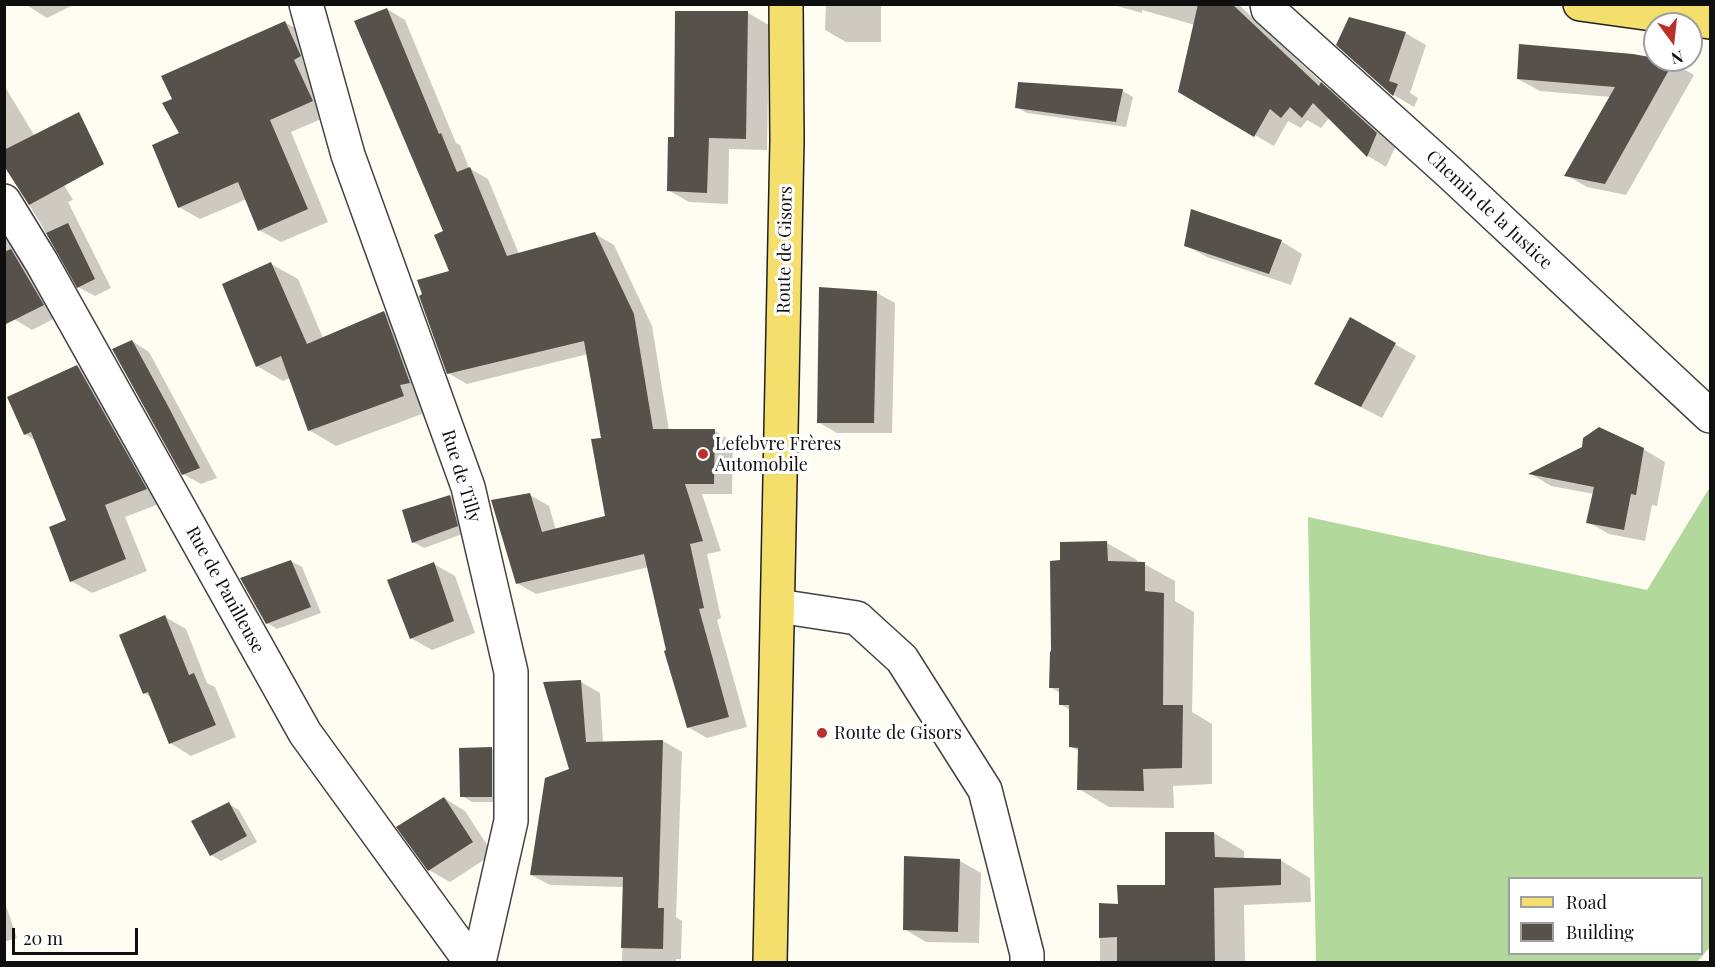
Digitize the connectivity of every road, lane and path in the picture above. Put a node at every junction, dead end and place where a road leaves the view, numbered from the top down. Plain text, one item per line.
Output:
1 (306, 4) edge
2 (786, 4) edge
3 (1267, 4) edge
4 (1580, 4) edge
5 (1710, 22) edge
6 (4, 201) edge
7 (1710, 416) edge
8 (778, 606) junction
9 (471, 963) edge
10 (479, 963) edge
11 (770, 963) edge
12 (1027, 963) edge

1 - 10 street, Rue de Tilly
2 - 8 main road, Route de Gisors
3 - 7 street, Chemin de la Justice
4 - 5 main road
6 - 9 street, Rue de Panilleuse
8 - 11 main road, Route de Gisors
8 - 12 street

